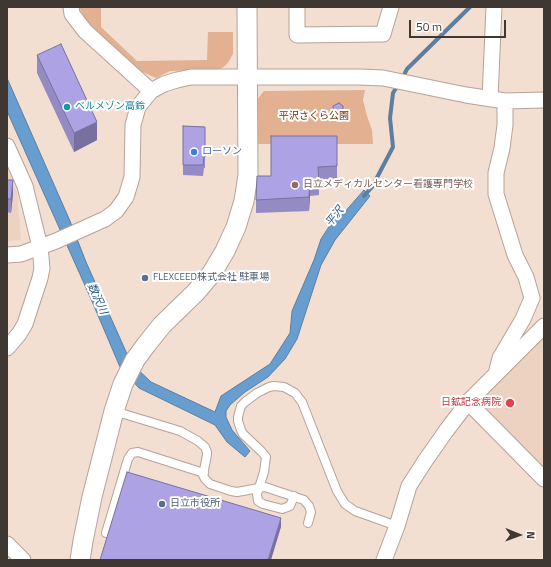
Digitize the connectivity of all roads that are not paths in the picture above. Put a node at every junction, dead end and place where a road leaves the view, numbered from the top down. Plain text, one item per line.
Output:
1 (71, 7) edge
2 (247, 7) edge
3 (297, 7) edge
4 (391, 7) edge
5 (494, 7) edge
6 (248, 76) junction
7 (151, 91) junction
8 (490, 98) junction
9 (544, 100) edge
10 (505, 101) junction
11 (7, 146) edge
12 (40, 247) junction
13 (7, 255) edge
14 (544, 326) edge
15 (7, 348) edge
16 (496, 374) junction
17 (468, 402) junction
18 (114, 412) junction
19 (204, 473) junction
20 (544, 479) edge
21 (259, 488) junction
22 (294, 496) junction
23 (308, 523) dead end
24 (397, 526) junction
25 (106, 533) dead end
26 (7, 544) edge
27 (22, 560) edge
28 (80, 560) edge
29 (384, 560) edge

1 - 7 street
2 - 6 street
3 - 4 street
5 - 8 street
6 - 7 street
6 - 8 street
6 - 18 street
7 - 12 street
8 - 10 street
9 - 10 street
10 - 16 street
11 - 12 street
12 - 13 street
12 - 15 street
14 - 16 street
16 - 17 street
17 - 20 street
17 - 24 street
18 - 19 lane
18 - 28 street
19 - 21 lane
19 - 25 lane
21 - 22 lane
21 - 22 lane
21 - 24 lane
22 - 23 lane
24 - 29 street
26 - 27 street

